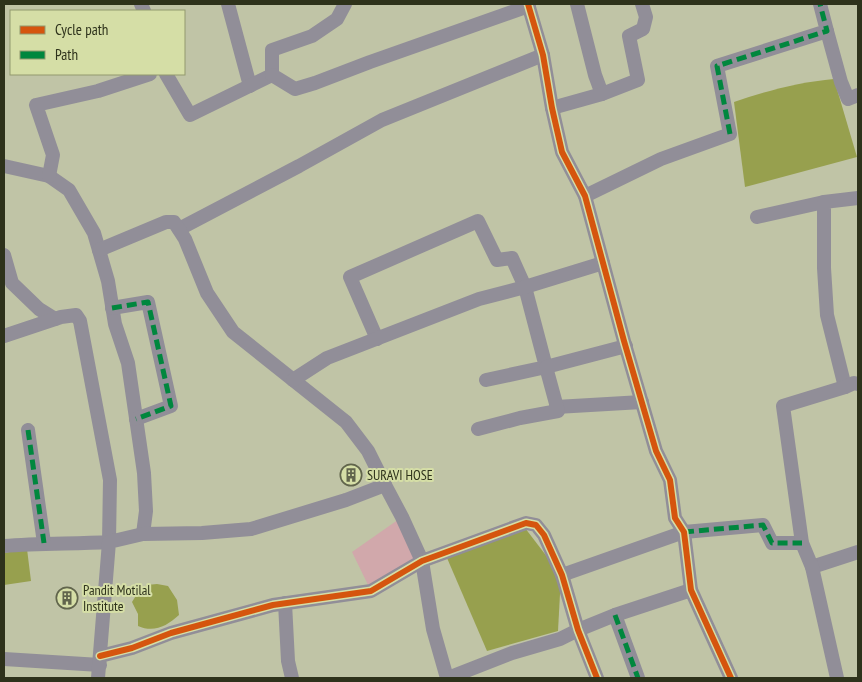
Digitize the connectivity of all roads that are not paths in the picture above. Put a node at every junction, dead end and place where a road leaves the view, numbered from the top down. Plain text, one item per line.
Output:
1 (228, 4) edge
2 (345, 4) edge
3 (577, 4) edge
4 (642, 4) edge
5 (820, 4) edge
6 (528, 5) edge
7 (827, 31) junction
8 (543, 55) junction
9 (147, 75) edge
10 (167, 75) edge
11 (272, 75) junction
12 (250, 86) junction
13 (602, 94) junction
14 (858, 95) edge
15 (552, 108) junction
16 (4, 166) edge
17 (49, 176) junction
18 (585, 196) junction
19 (858, 198) edge
20 (824, 202) junction
21 (757, 217) dead end
22 (179, 229) junction
23 (99, 250) junction
24 (4, 255) edge
25 (603, 263) junction
26 (525, 287) junction
27 (112, 308) junction
28 (55, 319) junction
29 (4, 336) edge
30 (377, 339) junction
31 (626, 346) junction
32 (546, 367) junction
33 (293, 380) junction
34 (486, 380) dead end
35 (852, 386) edge
36 (642, 402) junction
37 (556, 407) junction
38 (136, 419) junction
39 (478, 428) dead end
40 (28, 430) dead end
41 (385, 485) junction
42 (684, 532) junction
43 (143, 534) junction
44 (109, 542) junction
45 (44, 543) junction
46 (802, 543) junction
47 (4, 546) edge
48 (858, 552) edge
49 (422, 562) junction
50 (812, 567) junction
51 (562, 576) junction
52 (691, 590) junction
53 (286, 603) junction
54 (615, 615) junction
55 (578, 630) junction
56 (4, 659) edge
57 (99, 667) edge
58 (292, 678) edge
59 (448, 678) edge
60 (597, 678) edge
61 (638, 678) edge
62 (731, 678) edge
63 (837, 678) edge

1 - 12 street
2 - 11 street
3 - 13 street
4 - 13 street
5 - 7 street
6 - 8 street
6 - 11 street
7 - 14 street
7 - 18 street
8 - 15 street
8 - 22 street
9 - 17 street
10 - 12 street
11 - 12 street
13 - 15 street
15 - 18 street
16 - 17 street
17 - 23 street
18 - 25 street
19 - 20 street
20 - 21 street
20 - 35 street
22 - 23 street
22 - 33 street
23 - 27 street
24 - 28 street
25 - 26 street
25 - 31 street
26 - 30 street
26 - 30 street
26 - 32 street
27 - 38 street
27 - 38 street
28 - 29 street
28 - 44 street
30 - 33 street
31 - 32 street
31 - 36 street
32 - 34 street
32 - 37 street
33 - 41 street
35 - 46 street
36 - 37 street
36 - 42 street
37 - 39 street
38 - 43 street
40 - 45 street
41 - 43 street
41 - 49 street
42 - 46 street
42 - 51 street
42 - 52 street
43 - 44 street
44 - 45 street
44 - 57 street
45 - 47 street
46 - 50 street
48 - 50 street
49 - 51 street
49 - 53 street
49 - 59 street
50 - 63 street
51 - 55 street
52 - 54 street
52 - 62 street
53 - 57 street
53 - 58 street
54 - 55 street
54 - 61 street
55 - 59 street
55 - 60 street
56 - 57 street

